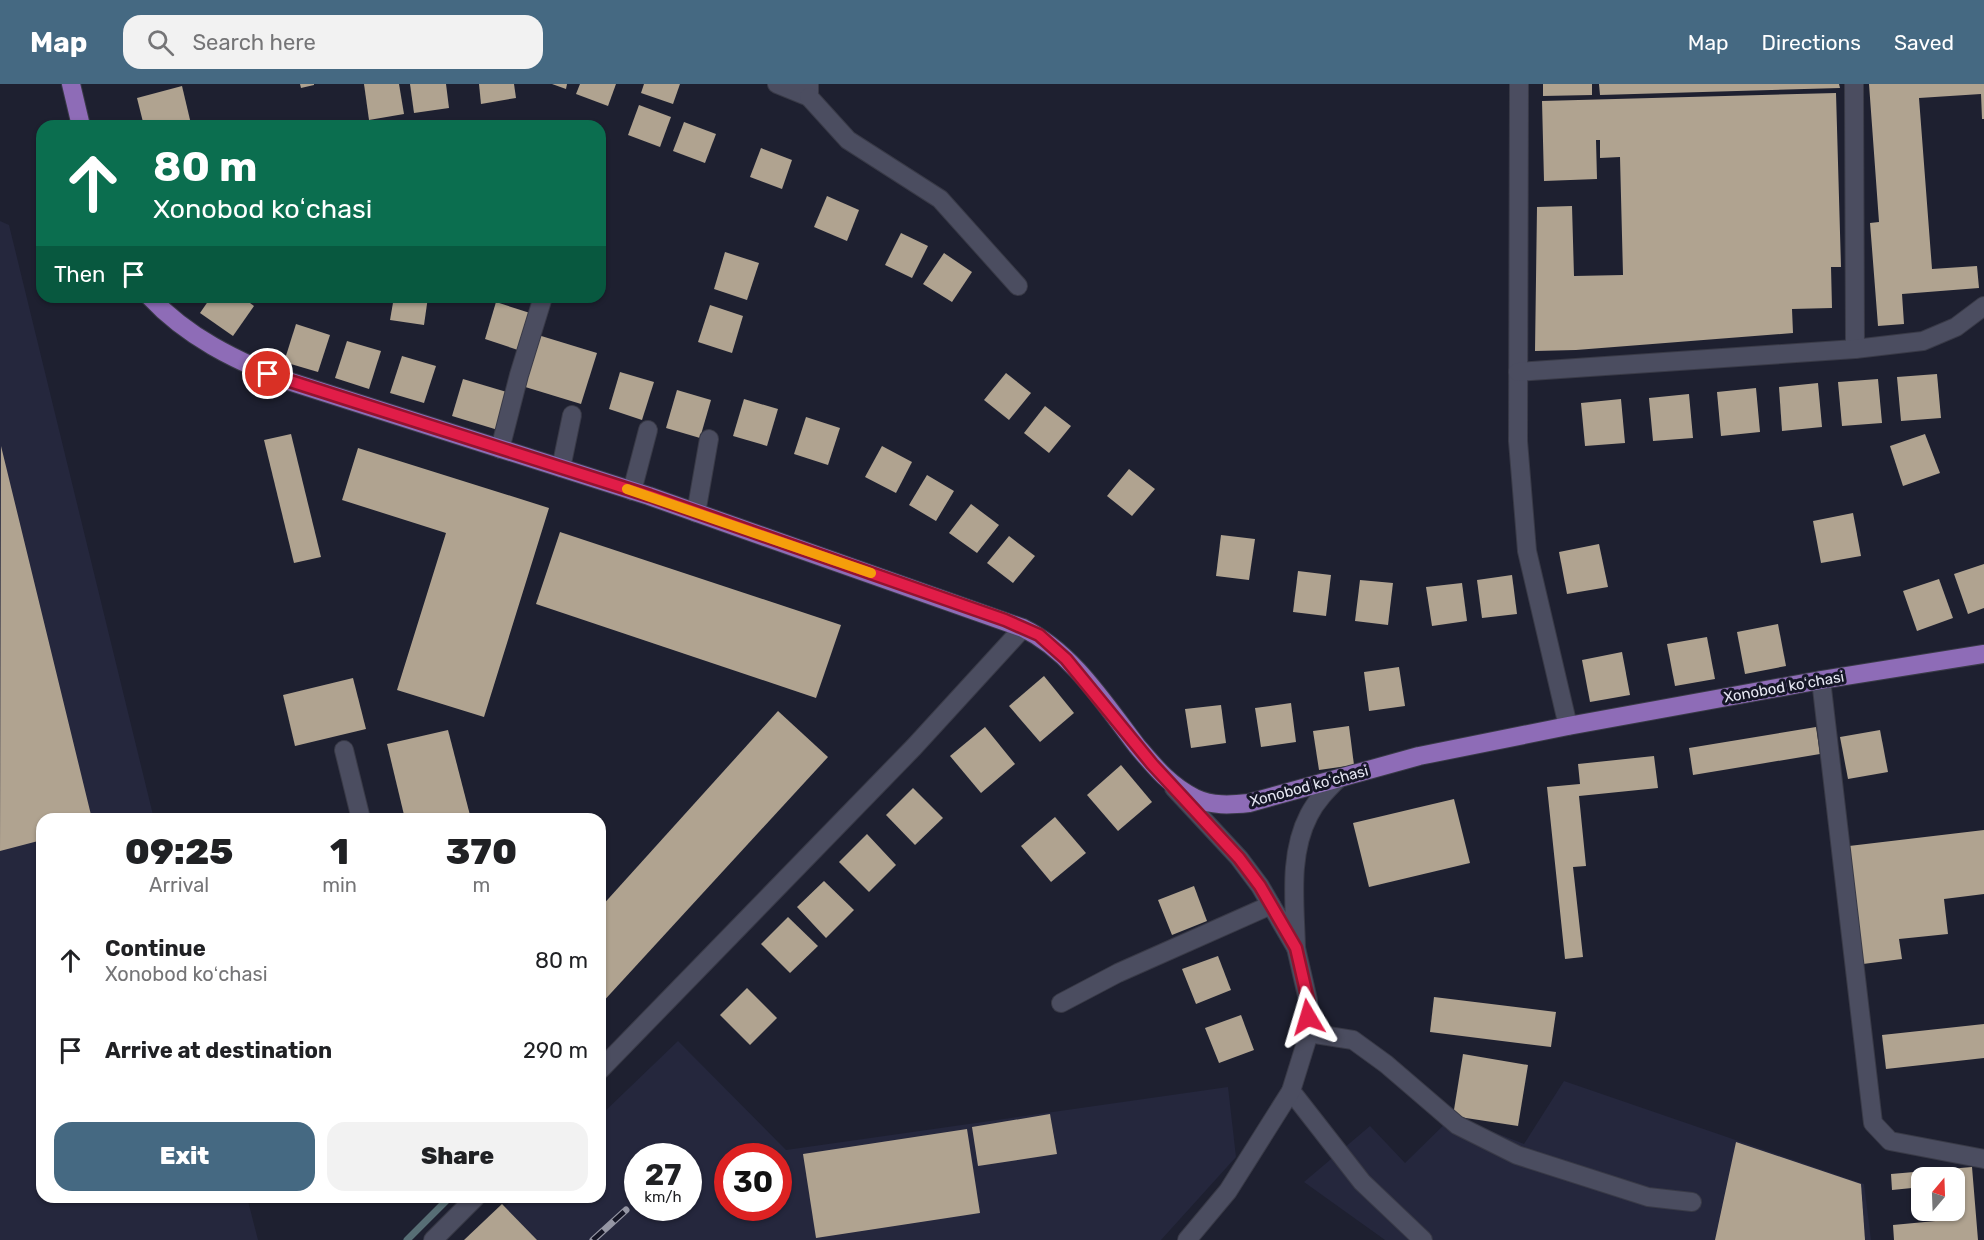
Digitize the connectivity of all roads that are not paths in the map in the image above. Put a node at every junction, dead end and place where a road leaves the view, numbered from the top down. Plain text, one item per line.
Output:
1 (71, 84) edge
2 (777, 84) edge
3 (1519, 84) edge
4 (1854, 84) edge
5 (809, 90) edge
6 (80, 120) edge
7 (1018, 286) dead end
8 (156, 303) edge
9 (541, 303) edge
10 (1984, 306) edge
11 (1855, 349) junction
12 (1518, 372) junction
13 (572, 415) dead end
14 (648, 430) dead end
15 (709, 439) dead end
16 (500, 449) junction
17 (561, 468) junction
18 (632, 491) junction
19 (696, 513) junction
20 (1023, 628) junction
21 (1984, 654) edge
22 (1821, 680) junction
23 (1568, 726) junction
24 (344, 750) dead end
25 (1161, 774) junction
26 (1338, 779) junction
27 (360, 813) edge
28 (1271, 905) junction
29 (1296, 948) junction
30 (1061, 1003) dead end
31 (1309, 1033) junction
32 (606, 1064) edge
33 (1291, 1090) junction
34 (1984, 1160) edge
35 (1692, 1202) dead end
36 (470, 1203) edge
37 (432, 1240) edge
38 (1187, 1240) edge
39 (1423, 1240) edge

1 - 6 main road
2 - 5 street
3 - 12 street
4 - 11 street
5 - 7 street
8 - 16 main road, Xonobod koʻchasi
9 - 16 street
10 - 11 street
11 - 12 street
12 - 23 street
13 - 17 street
14 - 18 street
15 - 19 street
16 - 17 main road, Xonobod koʻchasi
17 - 18 main road, Xonobod koʻchasi
18 - 19 main road, Xonobod koʻchasi
19 - 20 main road, Xonobod koʻchasi
20 - 25 main road, Xonobod koʻchasi
20 - 32 street
21 - 22 main road, Xonobod koʻchasi
22 - 23 main road, Xonobod koʻchasi
22 - 34 street
23 - 26 main road, Xonobod koʻchasi
24 - 27 street
25 - 26 main road, Xonobod koʻchasi
25 - 28 street
26 - 29 street
28 - 29 street
28 - 30 street
29 - 31 street
31 - 33 street
31 - 35 street
33 - 38 street
33 - 39 street
36 - 37 street

